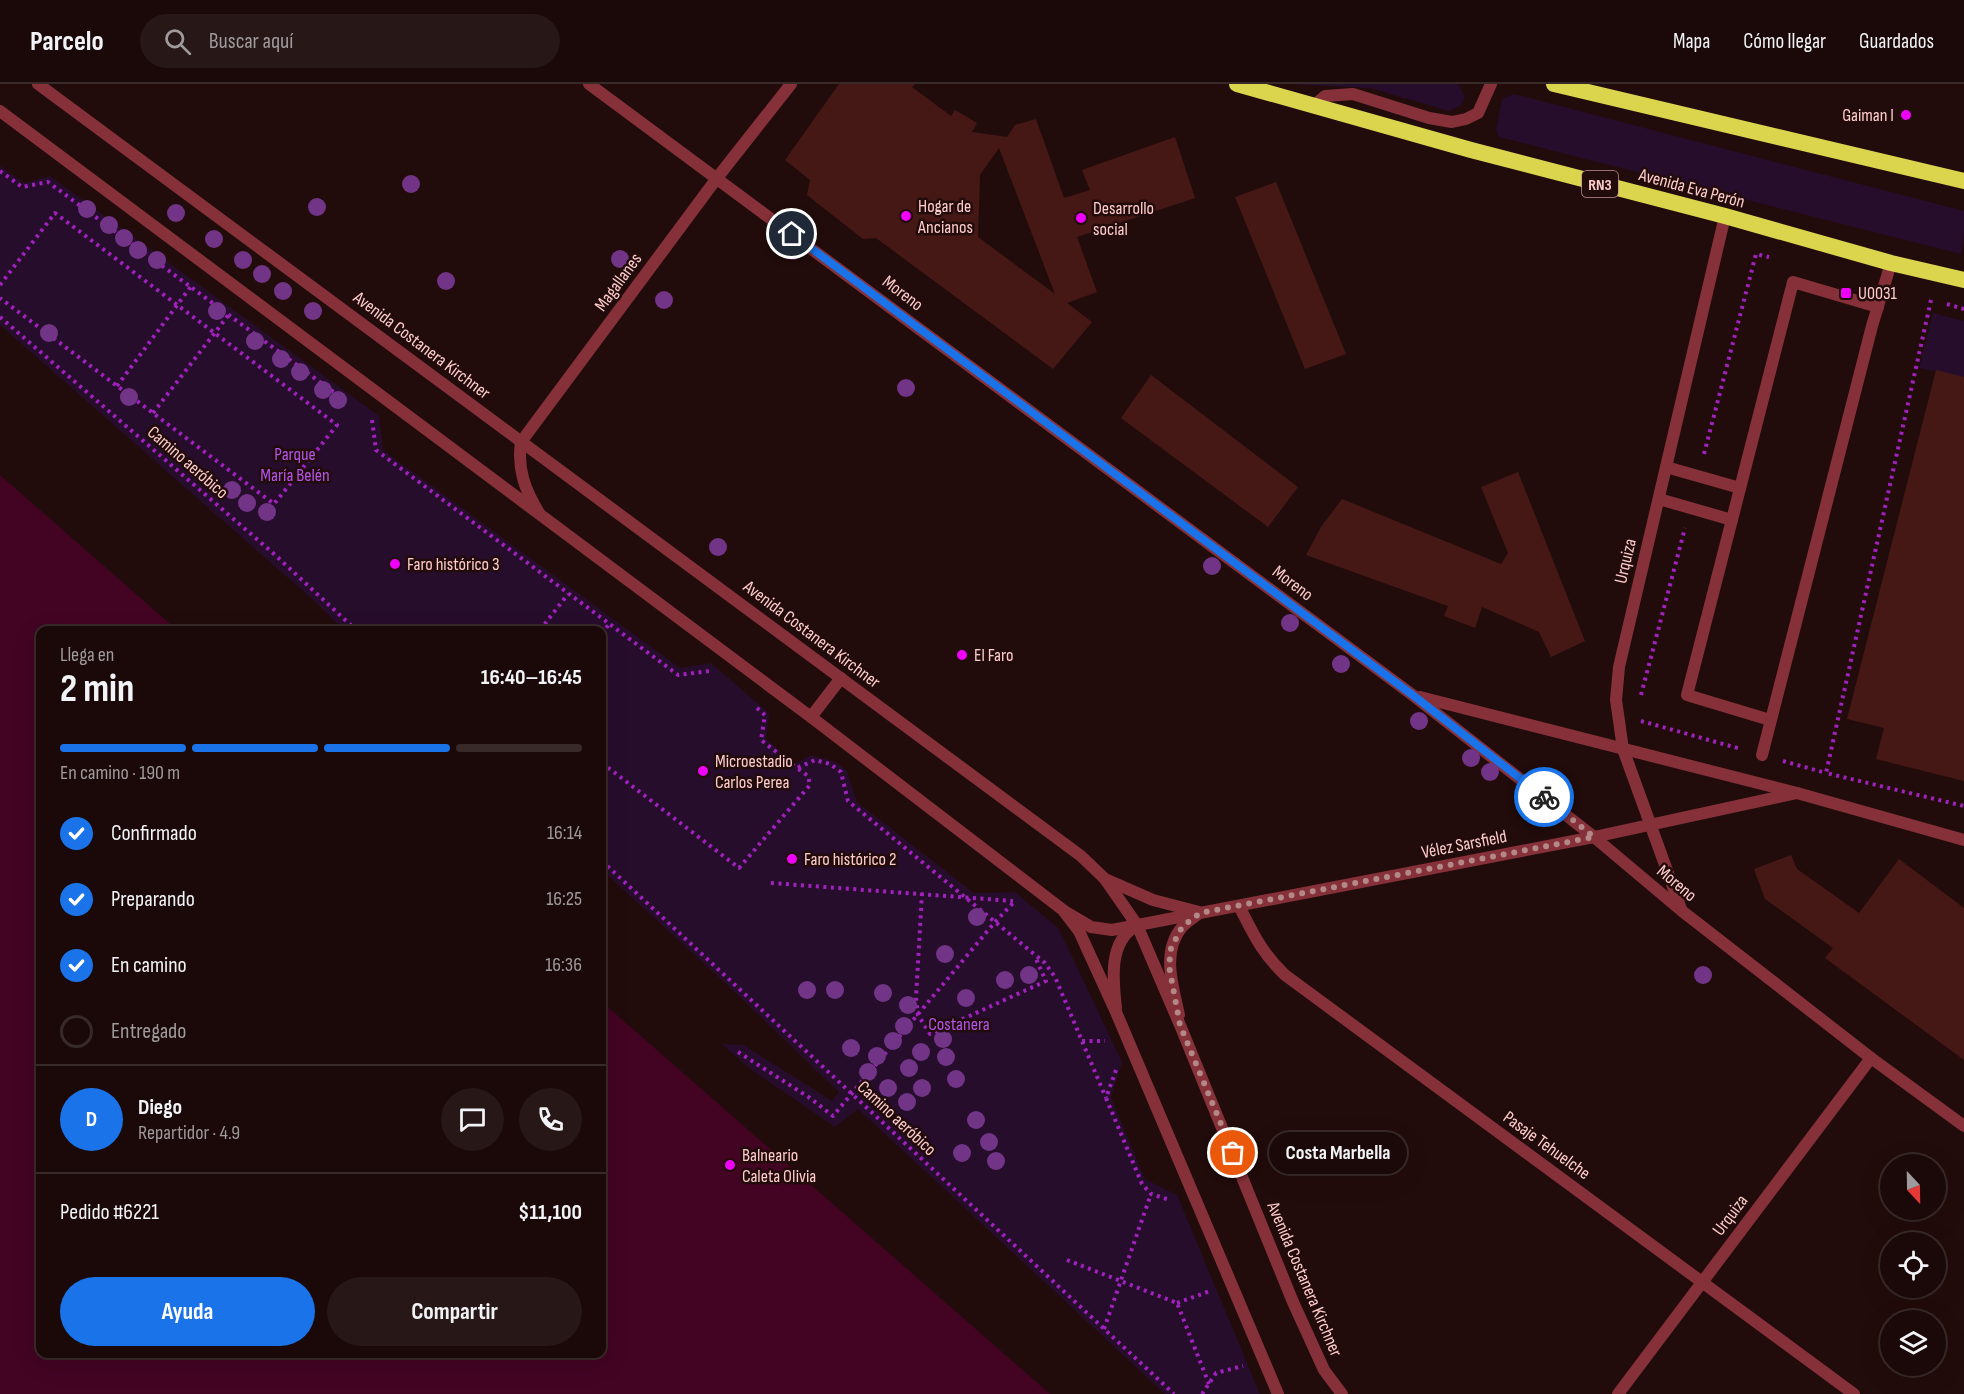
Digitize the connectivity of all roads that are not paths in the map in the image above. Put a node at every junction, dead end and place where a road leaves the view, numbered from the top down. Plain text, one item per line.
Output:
1 (38, 84) edge
2 (589, 84) edge
3 (791, 84) edge
4 (1237, 84) edge
5 (1491, 84) edge
6 (1554, 84) edge
7 (1264, 88) edge
8 (1312, 106) junction
9 (0, 111) edge
10 (717, 177) junction
11 (1964, 182) edge
12 (1725, 216) junction
13 (1891, 263) junction
14 (1964, 280) edge
15 (1878, 307) junction
16 (521, 442) junction
17 (1666, 467) junction
18 (1740, 488) junction
19 (1659, 499) junction
20 (539, 513) junction
21 (1732, 520) junction
22 (841, 678) junction
23 (1414, 696) junction
24 (812, 717) junction
25 (1770, 720) junction
26 (1623, 749) junction
27 (1762, 755) dead end
28 (1797, 793) junction
29 (1651, 825) junction
30 (1594, 837) junction
31 (1964, 840) edge
32 (1105, 879) junction
33 (1239, 906) junction
34 (1063, 910) junction
35 (1682, 910) junction
36 (1200, 913) junction
37 (1137, 925) junction
38 (1116, 1012) junction
39 (1180, 1025) junction
40 (1871, 1058) junction
41 (1964, 1126) edge
42 (1702, 1281) junction
43 (1278, 1394) edge
44 (1342, 1394) edge
45 (1618, 1394) edge
46 (1854, 1394) edge

1 - 16 street, Avenida Costanera Kirchner
2 - 10 street, Moreno
3 - 10 street, Magallanes
4 - 7 highway, Avenida Eva Perón / RN3
5 - 8 street
6 - 11 highway
7 - 8 highway, Avenida Eva Perón / RN3
8 - 12 highway, Avenida Eva Perón / RN3
9 - 20 street
10 - 16 street, Magallanes
10 - 23 street, Moreno
12 - 13 highway, Avenida Eva Perón / RN3
12 - 17 street, Urquiza
13 - 14 highway, Avenida Eva Perón / RN3
13 - 15 street
15 - 18 street
15 - 25 street
16 - 20 street
16 - 22 street, Avenida Costanera Kirchner
17 - 18 street
17 - 19 street, Urquiza
18 - 21 street
19 - 21 street
19 - 26 street, Urquiza
20 - 24 street
21 - 25 street
22 - 24 street
22 - 32 street, Avenida Costanera Kirchner
23 - 26 street, Vélez Sarsfield
23 - 30 street, Moreno
24 - 34 street
25 - 27 street
26 - 28 street, Vélez Sarsfield
26 - 29 street, Urquiza
28 - 29 street, Vélez Sarsfield
28 - 31 street, Vélez Sarsfield
29 - 30 street, Vélez Sarsfield
29 - 35 street, Urquiza
30 - 33 street, Vélez Sarsfield
30 - 35 street, Moreno
32 - 36 street
32 - 37 street, Avenida Costanera Kirchner
33 - 36 street, Vélez Sarsfield
33 - 42 street, Pasaje Tehuelche
34 - 37 street, Vélez Sarsfield
34 - 38 street
35 - 40 street, Moreno
36 - 37 street, Vélez Sarsfield
36 - 39 street
37 - 38 street
37 - 39 street, Avenida Costanera Kirchner
38 - 43 street
39 - 44 street, Avenida Costanera Kirchner
40 - 41 street, Moreno
40 - 42 street, Urquiza
42 - 45 street, Urquiza
42 - 46 street, Pasaje Tehuelche

